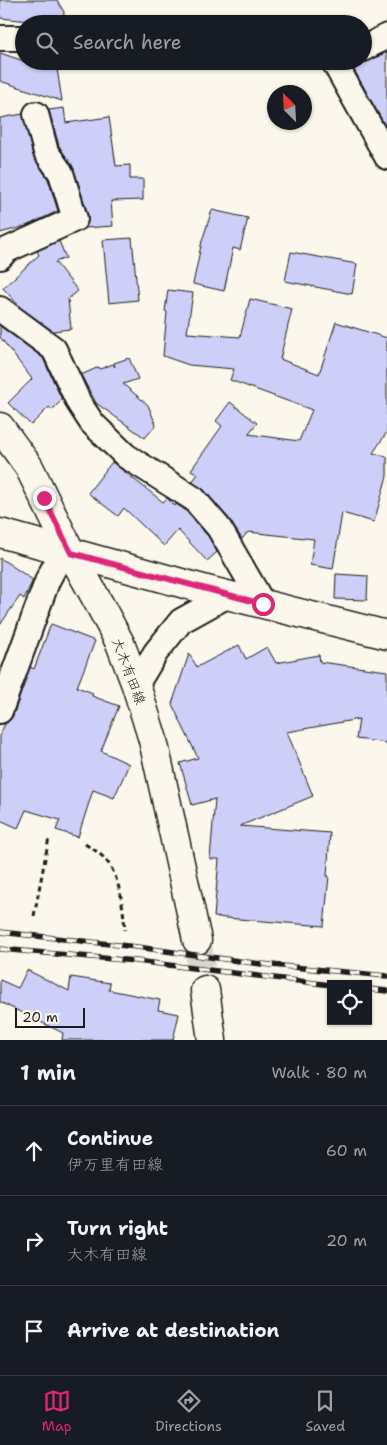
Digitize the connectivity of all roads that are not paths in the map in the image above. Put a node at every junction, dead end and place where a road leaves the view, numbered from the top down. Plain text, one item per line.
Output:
1 (387, 36) edge
2 (0, 38) edge
3 (15, 38) edge
4 (372, 44) edge
5 (337, 70) edge
6 (36, 114) dead end
7 (387, 157) edge
8 (0, 257) edge
9 (0, 309) edge
10 (0, 426) edge
11 (0, 533) edge
12 (71, 553) junction
13 (228, 596) junction
14 (263, 604) junction
15 (387, 634) edge
16 (136, 685) junction
17 (0, 711) edge
18 (197, 940) tunnel mouth
19 (205, 990) tunnel mouth
20 (212, 1040) edge

1 - 4 street
2 - 3 street
5 - 7 street
6 - 8 street
9 - 14 street
10 - 12 main road, 大木有田線
11 - 12 main road
12 - 13 main road
12 - 16 main road, 大木有田線
12 - 17 street
13 - 14 main road
13 - 16 street
14 - 15 main road
16 - 18 main road, 大木有田線
19 - 20 main road

